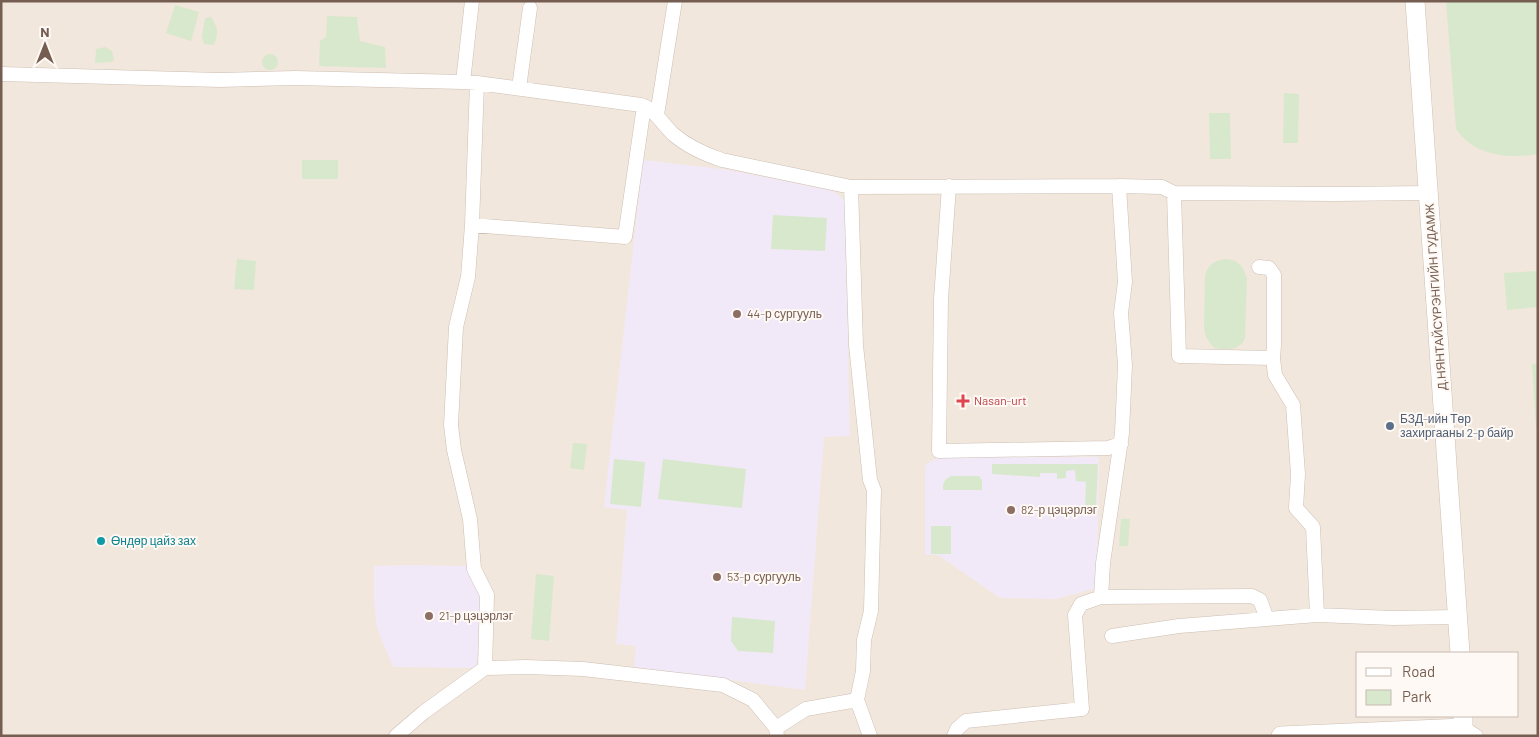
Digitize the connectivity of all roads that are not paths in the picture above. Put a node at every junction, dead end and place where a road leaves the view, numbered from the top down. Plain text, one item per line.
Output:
1 (472, 1) edge
2 (675, 1) edge
3 (1416, 1) edge
4 (530, 8) dead end
5 (1, 74) edge
6 (470, 82) junction
7 (519, 88) junction
8 (644, 106) junction
9 (657, 114) junction
10 (950, 186) junction
11 (1119, 186) junction
12 (851, 187) junction
13 (1174, 193) junction
14 (1429, 193) junction
15 (472, 225) junction
16 (1260, 267) dead end
17 (1273, 358) junction
18 (1121, 444) junction
19 (1101, 597) junction
20 (1317, 615) junction
21 (1458, 618) junction
22 (1267, 619) junction
23 (1112, 636) dead end
24 (1460, 652) edge
25 (485, 668) junction
26 (856, 700) junction
27 (1467, 729) edge
28 (776, 732) edge
29 (1310, 735) edge
30 (396, 736) edge
31 (870, 736) edge
32 (954, 736) edge
33 (1281, 736) edge

1 - 6 street
2 - 9 street
3 - 14 main road, Д.НЯНТАЙСҮРЭНГИЙН ГУДАМЖ
4 - 7 street
5 - 6 street
6 - 7 street
6 - 15 street
7 - 8 street
8 - 9 street
8 - 15 street
9 - 12 street
10 - 11 street
10 - 12 street
10 - 18 street
11 - 13 street
11 - 18 street
12 - 26 street
13 - 14 street
13 - 17 street
14 - 21 main road, Д.НЯНТАЙСҮРЭНГИЙН ГУДАМЖ
15 - 25 street
16 - 17 street
17 - 20 street
18 - 19 street
19 - 22 street
19 - 32 street
20 - 21 street
20 - 22 street
21 - 24 main road, Д.НЯНТАЙСҮРЭНГИЙН ГУДАМЖ
22 - 23 street
25 - 28 street
25 - 30 street
26 - 28 street
26 - 31 street
27 - 29 main road
29 - 33 main road

